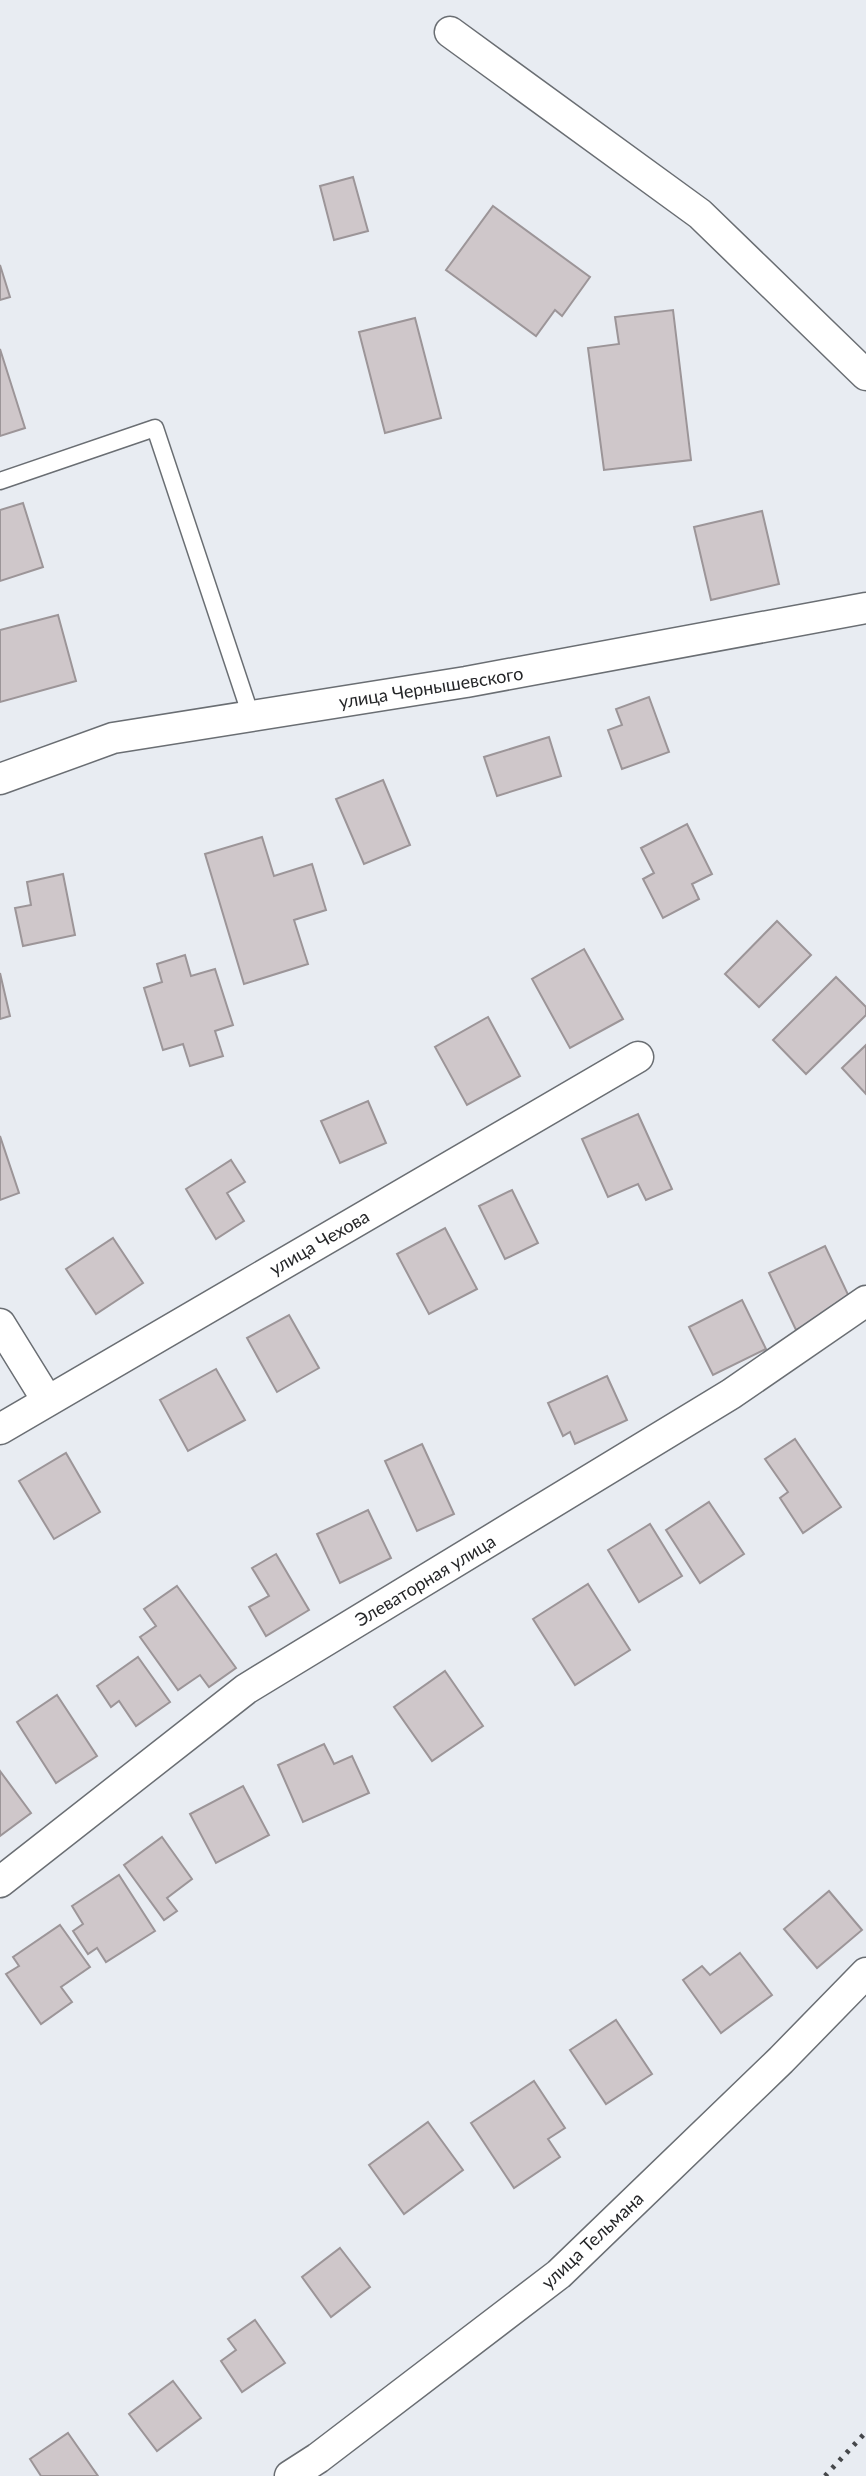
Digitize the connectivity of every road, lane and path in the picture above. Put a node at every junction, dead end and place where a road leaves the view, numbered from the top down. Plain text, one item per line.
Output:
1 (450, 32) dead end
2 (866, 375) edge
3 (0, 481) edge
4 (866, 608) edge
5 (251, 716) junction
6 (0, 779) edge
7 (638, 1057) dead end
8 (866, 1301) edge
9 (0, 1324) edge
10 (47, 1400) junction
11 (0, 1429) edge
12 (0, 1882) edge
13 (866, 1972) edge
14 (290, 2476) edge

1 - 2 street
3 - 5 lane
4 - 5 street, улица Чернышевского
5 - 6 street, улица Чернышевского
7 - 10 street, улица Чехова
8 - 12 street, Элеваторная улица
9 - 10 street
10 - 11 street, улица Чехова
13 - 14 street, улица Тельмана

